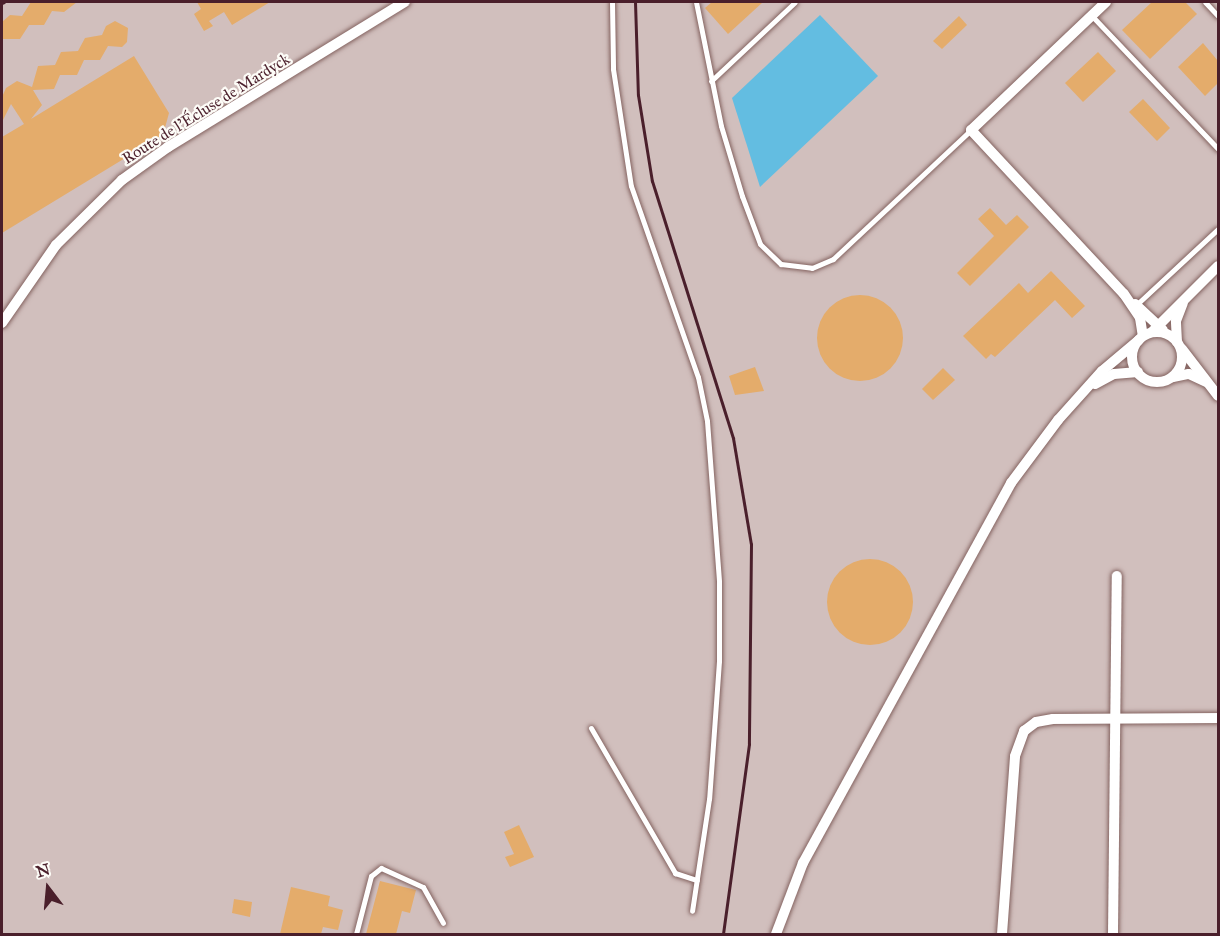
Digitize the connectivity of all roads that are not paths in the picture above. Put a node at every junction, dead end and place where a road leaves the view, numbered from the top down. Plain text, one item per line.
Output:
1 (405, 2) edge
2 (612, 2) edge
3 (696, 2) edge
4 (795, 2) edge
5 (1106, 2) edge
6 (1205, 2) edge
7 (1092, 15) junction
8 (1218, 16) edge
9 (711, 81) junction
10 (971, 130) junction
11 (1218, 149) edge
12 (1218, 229) edge
13 (1218, 266) edge
14 (1188, 295) junction
15 (1135, 306) junction
16 (2, 323) edge
17 (1148, 334) junction
18 (1178, 344) junction
19 (1138, 372) junction
20 (1172, 377) junction
21 (1209, 384) junction
22 (1083, 394) junction
23 (1218, 396) edge
24 (1117, 576) dead end
25 (1116, 717) junction
26 (1218, 718) edge
27 (591, 728) dead end
28 (697, 880) junction
29 (692, 911) dead end
30 (443, 923) dead end
31 (356, 934) edge
32 (776, 934) edge
33 (1002, 934) edge
34 (1113, 934) edge

1 - 16 street, Route de l'Écluse de Mardyck
2 - 28 lane
3 - 9 lane
4 - 9 lane
5 - 7 street
6 - 8 lane
7 - 10 street
7 - 11 lane
9 - 10 lane
10 - 15 street
12 - 15 lane
13 - 14 street
14 - 17 street
14 - 18 street
15 - 17 street
15 - 17 street
17 - 18 street
17 - 19 street
17 - 22 street
18 - 20 street
18 - 21 street
19 - 20 street
19 - 22 street
20 - 21 street
21 - 23 street
22 - 32 street
24 - 25 street
25 - 26 street
25 - 33 street
25 - 34 street
27 - 28 lane
28 - 29 lane
30 - 31 lane

